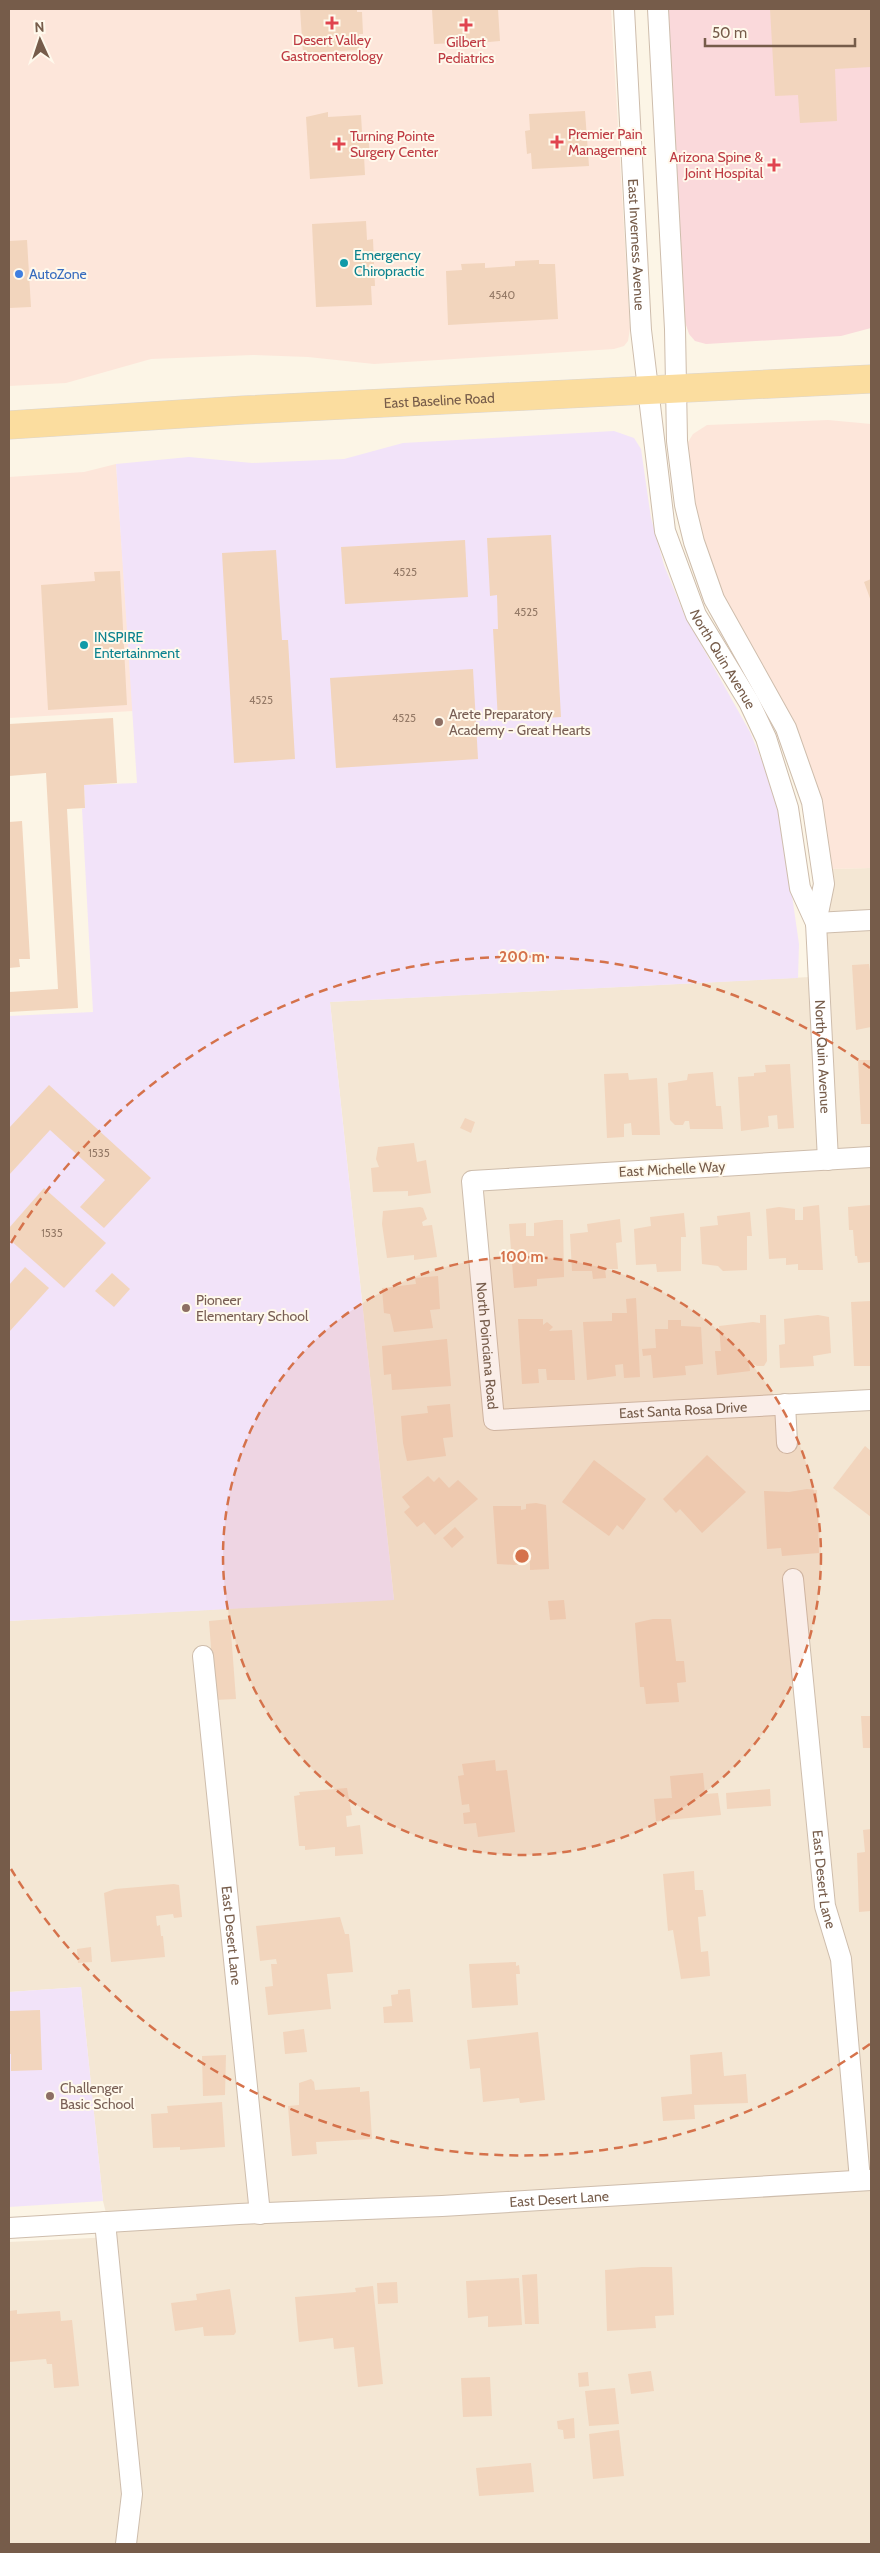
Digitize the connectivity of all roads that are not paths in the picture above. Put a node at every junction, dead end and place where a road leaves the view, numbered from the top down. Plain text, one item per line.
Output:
1 (624, 9) edge
2 (658, 9) edge
3 (871, 379) edge
4 (662, 389) junction
5 (9, 425) edge
6 (871, 920) edge
7 (816, 923) junction
8 (871, 1157) edge
9 (828, 1160) junction
10 (472, 1181) joint
11 (871, 1400) edge
12 (785, 1404) junction
13 (494, 1420) joint
14 (787, 1443) dead end
15 (793, 1579) dead end
16 (203, 1656) dead end
17 (866, 2180) edge
18 (260, 2214) junction
19 (105, 2222) junction
20 (9, 2228) edge
21 (126, 2544) edge

1 - 4 street, East Inverness Avenue
2 - 4 street
3 - 4 main road, East Baseline Road
4 - 5 main road, East Baseline Road
4 - 7 street, North Quin Avenue
6 - 7 street
7 - 9 street, North Quin Avenue
8 - 9 street, East Michelle Way
9 - 10 street, East Michelle Way
10 - 13 street, North Poinciana Road
11 - 12 street, East Santa Rosa Drive
12 - 13 street, East Santa Rosa Drive
12 - 14 street
15 - 17 street, East Desert Lane
16 - 18 street, East Desert Lane
17 - 18 street, East Desert Lane
18 - 19 street, East Desert Lane
19 - 20 street, East Desert Lane
19 - 21 street

